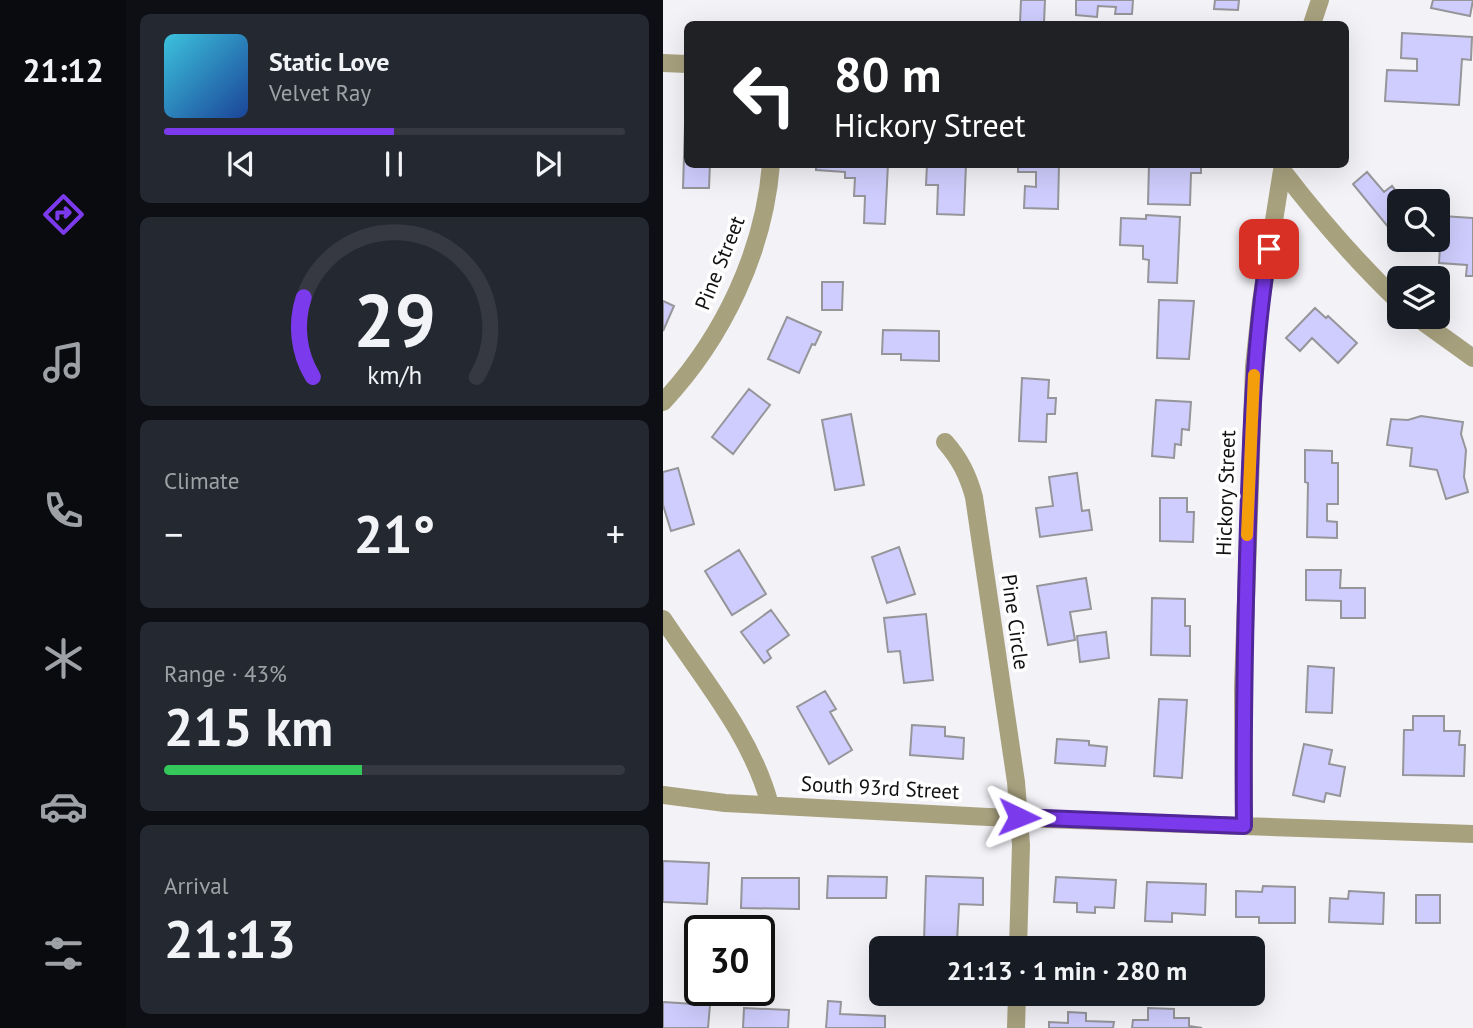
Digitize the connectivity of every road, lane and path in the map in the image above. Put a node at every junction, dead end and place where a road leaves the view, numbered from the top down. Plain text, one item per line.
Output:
1 (1320, 0) edge
2 (1313, 21) edge
3 (663, 64) edge
4 (684, 65) edge
5 (771, 168) edge
6 (1282, 168) edge
7 (1283, 168) edge
8 (1387, 290) edge
9 (1433, 329) edge
10 (1473, 358) edge
11 (663, 402) edge
12 (945, 442) dead end
13 (663, 619) edge
14 (663, 795) edge
15 (770, 805) junction
16 (1019, 817) junction
17 (1244, 826) junction
18 (1473, 834) edge
19 (1018, 936) edge
20 (1016, 1006) edge
21 (1015, 1028) edge

1 - 2 street
3 - 4 street
5 - 11 street, Pine Street
6 - 17 street, Hickory Street
7 - 8 street
9 - 10 street
12 - 16 street, Pine Circle
13 - 15 street
14 - 15 street, South 93rd Street
15 - 16 street, South 93rd Street
16 - 17 street, South 93rd Street
16 - 19 street
17 - 18 street, South 93rd Street
20 - 21 street

